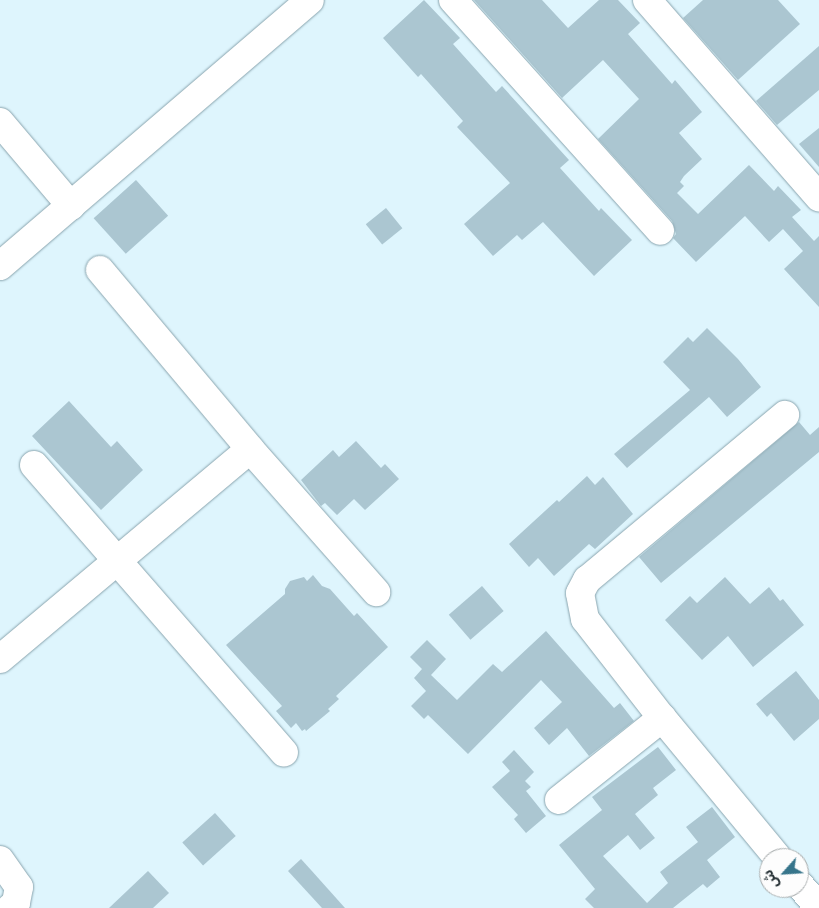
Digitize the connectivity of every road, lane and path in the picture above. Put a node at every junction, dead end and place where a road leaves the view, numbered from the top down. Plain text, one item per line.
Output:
1 (310, 0) edge
2 (453, 0) edge
3 (647, 0) edge
4 (0, 122) edge
5 (819, 197) edge
6 (71, 206) junction
7 (660, 231) dead end
8 (0, 266) edge
9 (100, 270) dead end
10 (785, 415) dead end
11 (250, 449) junction
12 (34, 466) dead end
13 (118, 560) junction
14 (376, 592) dead end
15 (0, 659) edge
16 (662, 718) junction
17 (284, 753) dead end
18 (559, 800) dead end
19 (770, 848) edge
20 (0, 860) edge
21 (809, 896) edge
22 (10, 908) edge
23 (819, 908) edge

1 - 6 street
2 - 7 street
3 - 5 street
4 - 6 street
6 - 8 street
9 - 11 street
10 - 16 street
11 - 13 street
11 - 14 street
12 - 13 street
13 - 15 street
13 - 17 street
16 - 18 street
16 - 19 street
20 - 22 street
21 - 23 street

